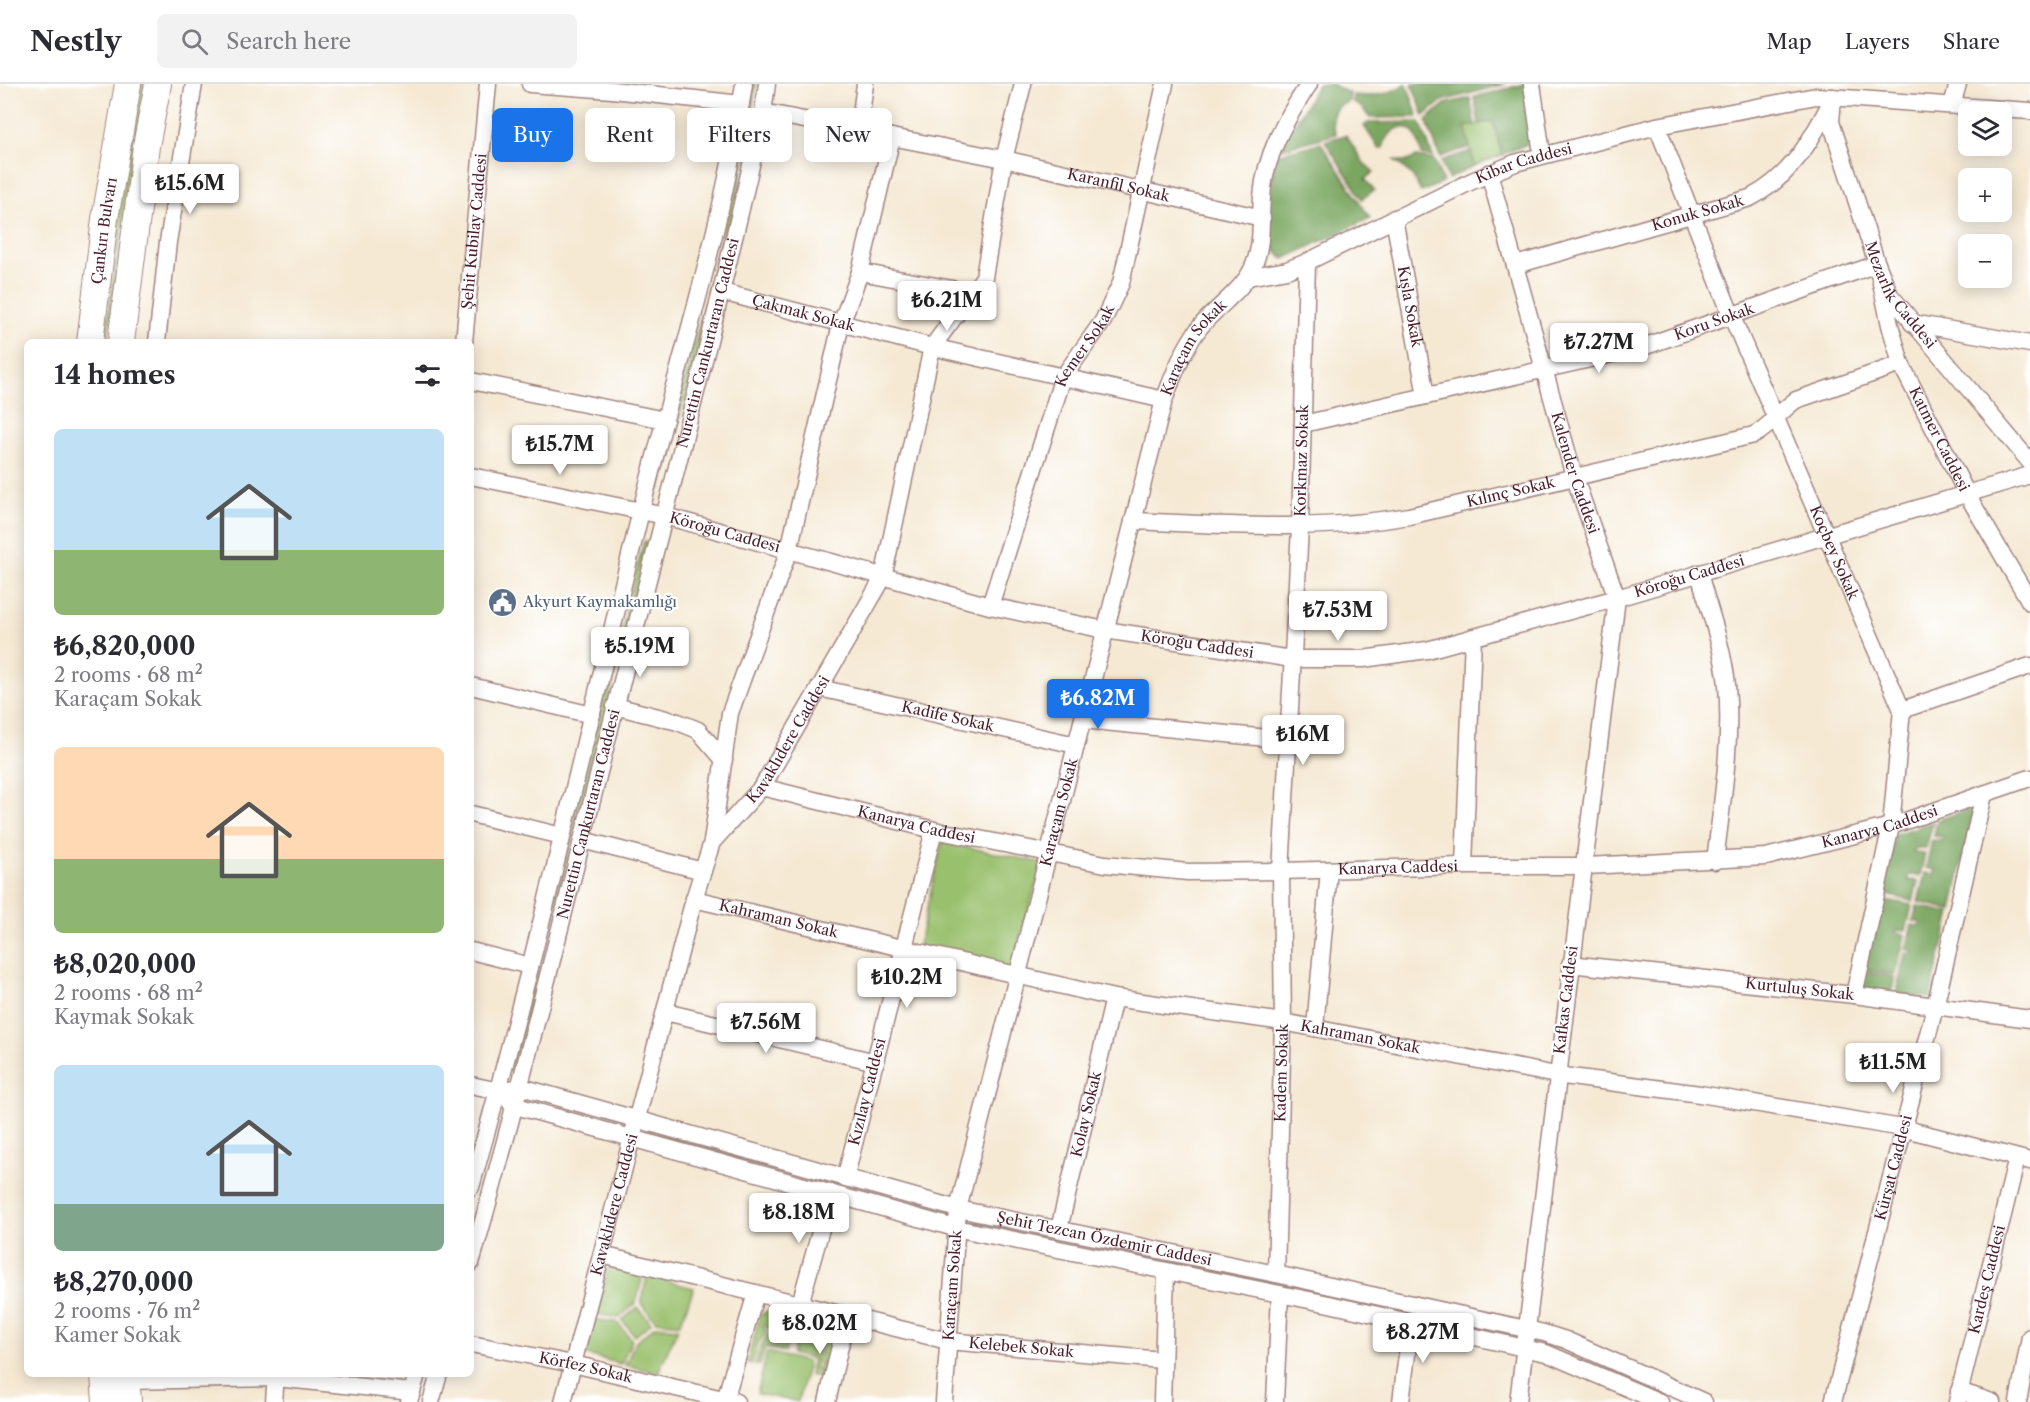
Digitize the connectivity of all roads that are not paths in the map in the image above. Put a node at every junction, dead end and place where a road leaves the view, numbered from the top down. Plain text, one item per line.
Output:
1 (128, 84) edge
2 (158, 84) edge
3 (194, 84) edge
4 (488, 84) edge
5 (530, 84) edge
6 (744, 84) edge
7 (767, 84) edge
8 (865, 84) edge
9 (1023, 84) edge
10 (1165, 84) edge
11 (1309, 84) edge
12 (1533, 84) edge
13 (1958, 84) edge
14 (1809, 90) edge
15 (1840, 93) edge
16 (741, 104) junction
17 (1952, 105) junction
18 (764, 108) edge
19 (862, 108) edge
20 (2030, 111) edge
21 (1657, 126) junction
22 (892, 137) edge
23 (1542, 154) junction
24 (1004, 159) junction
25 (752, 162) edge
26 (886, 162) edge
27 (1489, 172) junction
28 (1142, 193) junction
29 (1692, 215) junction
30 (1262, 218) junction
31 (1394, 218) junction
32 (1307, 262) junction
33 (1877, 264) junction
34 (1516, 265) junction
35 (860, 272) junction
36 (1248, 277) junction
37 (722, 292) junction
38 (974, 293) junction
39 (1732, 317) junction
40 (1912, 323) junction
41 (841, 324) junction
42 (90, 339) edge
43 (121, 339) edge
44 (157, 339) edge
45 (464, 339) edge
46 (2030, 344) edge
47 (932, 346) junction
48 (1901, 364) junction
49 (1545, 368) junction
50 (1063, 377) junction
51 (474, 382) edge
52 (1426, 396) junction
53 (1164, 400) junction
54 (1775, 417) junction
55 (665, 420) junction
56 (1303, 424) junction
57 (2030, 462) edge
58 (1574, 476) junction
59 (2030, 476) edge
60 (474, 477) edge
61 (1968, 496) junction
62 (641, 510) junction
63 (665, 516) junction
64 (1133, 521) junction
65 (1300, 528) junction
66 (1826, 537) junction
67 (789, 550) junction
68 (1699, 573) junction
69 (883, 578) junction
70 (1617, 598) junction
71 (2030, 602) edge
72 (990, 606) junction
73 (1105, 630) junction
74 (1473, 637) junction
75 (1292, 659) junction
76 (2030, 666) edge
77 (474, 687) edge
78 (819, 688) junction
79 (615, 706) junction
80 (1902, 710) junction
81 (592, 715) junction
82 (1083, 720) junction
83 (1287, 740) junction
84 (1076, 745) junction
85 (724, 760) junction
86 (2030, 778) edge
87 (762, 787) junction
88 (1984, 794) junction
89 (474, 815) edge
90 (1891, 826) junction
91 (934, 830) junction
92 (562, 836) junction
93 (582, 840) junction
94 (712, 842) junction
95 (1049, 853) junction
96 (1715, 861) junction
97 (1464, 866) junction
98 (1586, 866) junction
99 (1329, 870) junction
100 (703, 871) junction
101 (1281, 871) junction
102 (694, 899) junction
103 (905, 947) junction
104 (474, 952) edge
105 (1570, 964) junction
106 (530, 966) junction
107 (1020, 976) junction
108 (1854, 995) junction
109 (1114, 998) junction
110 (1935, 1007) junction
111 (665, 1012) junction
112 (2030, 1019) edge
113 (1283, 1022) junction
114 (1315, 1028) junction
115 (876, 1062) junction
116 (1556, 1075) junction
117 (474, 1086) edge
118 (521, 1087) junction
119 (498, 1093) junction
120 (516, 1106) junction
121 (638, 1121) junction
122 (1902, 1128) junction
123 (633, 1139) junction
124 (2024, 1159) edge
125 (474, 1177) edge
126 (845, 1179) junction
127 (831, 1193) junction
128 (958, 1209) junction
129 (955, 1228) junction
130 (1059, 1228) junction
131 (474, 1253) edge
132 (602, 1255) junction
133 (1166, 1271) junction
134 (1276, 1274) junction
135 (756, 1293) junction
136 (1280, 1294) junction
137 (800, 1304) junction
138 (847, 1316) junction
139 (1410, 1322) junction
140 (1526, 1329) junction
141 (2030, 1337) edge
142 (948, 1341) junction
143 (474, 1345) edge
144 (1524, 1347) junction
145 (1162, 1360) junction
146 (573, 1364) junction
147 (254, 1377) edge
148 (276, 1377) edge
149 (282, 1377) edge
150 (416, 1377) edge
151 (438, 1377) edge
152 (121, 1383) edge
153 (1958, 1396) edge
154 (411, 1397) edge
155 (689, 1397) edge
156 (730, 1401) edge
157 (106, 1402) edge
158 (274, 1402) edge
159 (431, 1402) edge
160 (563, 1402) edge
161 (827, 1402) edge
162 (944, 1402) edge
163 (1161, 1402) edge
164 (1275, 1402) edge
165 (1401, 1402) edge
166 (1518, 1402) edge
167 (1660, 1402) edge
168 (1704, 1402) edge
169 (1833, 1402) edge
170 (1992, 1402) edge
171 (2018, 1402) edge

1 - 42 highway, Çankırı Bulvarı
2 - 43 highway, Çankırı Bulvarı
3 - 44 street
4 - 45 street, Şehit Kubilay Caddesi
5 - 16 street
6 - 16 street, Nurettin Cankurtaran Caddesi
7 - 18 street, Nurettin Cankurtaran Caddesi
8 - 19 street
9 - 24 street, Kavaklıdere Caddesi
10 - 28 street, Kemer Sokak
11 - 30 street, Karaçam Sokak
12 - 23 street
13 - 17 street
14 - 15 street, Kibar Caddesi
14 - 21 street, Kibar Caddesi
15 - 17 street, Kibar Caddesi
15 - 29 street, Konuk Sokak
15 - 33 street, Mezarlık Caddesi
16 - 55 street, Nurettin Cankurtaran Caddesi
17 - 20 street, Kibar Caddesi
21 - 23 street, Kibar Caddesi
21 - 29 street, Koçbey Sokak
22 - 24 street, Karanfil Sokak
23 - 27 street, Kibar Caddesi
24 - 28 street, Karanfil Sokak
24 - 38 street, Kavaklıdere Caddesi
25 - 37 street, Nurettin Cankurtaran Caddesi
26 - 35 street
27 - 31 street, Kibar Caddesi
27 - 34 street, Kalender Caddesi
28 - 30 street, Karanfil Sokak
28 - 50 street, Kemer Sokak
29 - 34 street, Konuk Sokak
29 - 39 street, Koçbey Sokak
30 - 36 street, Karaçam Sokak
31 - 32 street, Kibar Caddesi
31 - 52 street, Kışla Sokak
32 - 36 street, Kibar Caddesi
32 - 56 street, Korkmaz Sokak
33 - 39 street, Koru Sokak
33 - 40 street, Mezarlık Caddesi
33 - 48 street, Katmer Caddesi
34 - 49 street, Kalender Caddesi
35 - 38 street
35 - 41 street
36 - 53 street, Karaçam Sokak
37 - 41 street, Çakmak Sokak
37 - 63 street, Nurettin Cankurtaran Caddesi
38 - 47 street, Kavaklıdere Caddesi
39 - 49 street, Koru Sokak
39 - 54 street, Koçbey Sokak
40 - 46 street
40 - 57 street, Mezarlık Caddesi
41 - 47 street, Çakmak Sokak
41 - 67 street
47 - 50 street, Çakmak Sokak
47 - 69 street, Kavaklıdere Caddesi
48 - 54 street, Kılınç Sokak
48 - 61 street, Katmer Caddesi
49 - 52 street, Koru Sokak
49 - 58 street, Kalender Caddesi
50 - 53 street, Çakmak Sokak
50 - 72 street, Kemer Sokak
51 - 55 street
52 - 56 street, Koru Sokak
53 - 64 street, Karaçam Sokak
54 - 58 street, Kılınç Sokak
54 - 66 street, Koçbey Sokak
55 - 62 street, Nurettin Cankurtaran Caddesi
56 - 65 street, Korkmaz Sokak
58 - 65 street, Kılınç Sokak
58 - 70 street, Kalender Caddesi
59 - 61 street, Köroğu Caddesi
60 - 62 street, Köroğu Caddesi
61 - 66 street, Köroğu Caddesi
61 - 71 street, Katmer Caddesi
62 - 63 street, Köroğu Caddesi
62 - 81 street, Nurettin Cankurtaran Caddesi
63 - 67 street, Köroğu Caddesi
63 - 79 street, Nurettin Cankurtaran Caddesi
64 - 65 street, Kılınç Sokak
64 - 73 street, Karaçam Sokak
65 - 75 street, Korkmaz Sokak
66 - 68 street, Köroğu Caddesi
66 - 80 street, Koçbey Sokak
67 - 69 street, Köroğu Caddesi
67 - 85 street
68 - 70 street, Köroğu Caddesi
68 - 96 street
69 - 72 street, Köroğu Caddesi
69 - 78 street, Kavaklıdere Caddesi
70 - 74 street, Köroğu Caddesi
70 - 98 street, Kafkas Caddesi
72 - 73 street, Köroğu Caddesi
73 - 75 street, Köroğu Caddesi
73 - 82 street, Karaçam Sokak
74 - 75 street, Köroğu Caddesi
74 - 97 street
75 - 83 street, Korkmaz Sokak
76 - 80 street
77 - 81 street
78 - 84 street, Kadife Sokak
78 - 87 street, Kavaklıdere Caddesi
79 - 85 street
79 - 93 street, Nurettin Cankurtaran Caddesi
80 - 90 street, Koçbey Sokak
81 - 92 street, Nurettin Cankurtaran Caddesi
82 - 83 street
82 - 84 street, Karaçam Sokak
83 - 101 street, Kadem Sokak
84 - 95 street, Karaçam Sokak
85 - 94 street
86 - 88 street, Kanarya Caddesi
87 - 91 street, Kanarya Caddesi
87 - 94 street, Kavaklıdere Caddesi
88 - 90 street, Kanarya Caddesi
88 - 110 street, Kürşat Caddesi
89 - 92 street
90 - 96 street, Kanarya Caddesi
90 - 108 street, Koçbey Sokak
91 - 95 street, Kanarya Caddesi
91 - 103 street, Kızılay Caddesi
92 - 106 street, Nurettin Cankurtaran Caddesi
93 - 100 street
93 - 118 street, Nurettin Cankurtaran Caddesi
94 - 100 street, Kavaklıdere Caddesi
95 - 101 street, Kanarya Caddesi
95 - 107 street, Karaçam Sokak
96 - 98 street, Kanarya Caddesi
97 - 98 street, Kanarya Caddesi
97 - 99 street, Kanarya Caddesi
98 - 105 street, Kafkas Caddesi
99 - 101 street, Kanarya Caddesi
99 - 114 street
100 - 102 street, Kavaklıdere Caddesi
101 - 113 street, Kadem Sokak
102 - 103 street, Kahraman Sokak
102 - 111 street, Kavaklıdere Caddesi
103 - 107 street, Kahraman Sokak
103 - 115 street, Kızılay Caddesi
104 - 106 street
105 - 108 street, Kurtuluş Sokak
105 - 116 street, Kafkas Caddesi
106 - 119 street, Nurettin Cankurtaran Caddesi
107 - 109 street, Kahraman Sokak
107 - 128 street, Karaçam Sokak
108 - 110 street, Kurtuluş Sokak
109 - 113 street, Kahraman Sokak
109 - 130 street, Kolay Sokak
110 - 112 street, Kurtuluş Sokak
110 - 122 street, Kürşat Caddesi
111 - 115 street
111 - 121 street, Kavaklıdere Caddesi
113 - 114 street, Kahraman Sokak
113 - 134 street, Kadem Sokak
114 - 116 street, Kahraman Sokak
115 - 126 street, Kızılay Caddesi
116 - 122 street, Kahraman Sokak
116 - 140 street, Kafkas Caddesi
117 - 119 street
118 - 119 street, Şehit Tezcan Özdemir Caddesi
118 - 120 street, Nurettin Cankurtaran Caddesi
118 - 121 street, Şehit Tezcan Özdemir Caddesi
119 - 120 street, Şehit Tezcan Özdemir Caddesi
119 - 125 street, Nurettin Cankurtaran Caddesi
120 - 123 street, Şehit Tezcan Özdemir Caddesi
120 - 131 street, Nurettin Cankurtaran Caddesi
121 - 123 street, Kavaklıdere Caddesi
121 - 126 street, Şehit Tezcan Özdemir Caddesi
122 - 124 street, Kahraman Sokak
122 - 169 street, Kürşat Caddesi
123 - 127 street, Şehit Tezcan Özdemir Caddesi
123 - 132 street, Kavaklıdere Caddesi
124 - 153 street, Kardeş Caddesi
126 - 128 street, Şehit Tezcan Özdemir Caddesi
127 - 129 street, Şehit Tezcan Özdemir Caddesi
127 - 137 street
128 - 129 street, Karaçam Sokak
128 - 130 street, Şehit Tezcan Özdemir Caddesi
129 - 133 street, Şehit Tezcan Özdemir Caddesi
129 - 142 street, Karaçam Sokak
130 - 134 street, Şehit Tezcan Özdemir Caddesi
132 - 135 street, Kelebek Sokak
132 - 146 street, Kavaklıdere Caddesi
133 - 136 street, Şehit Tezcan Özdemir Caddesi
133 - 145 street
134 - 140 street, Şehit Tezcan Özdemir Caddesi
135 - 137 street, Kelebek Sokak
135 - 156 street
136 - 139 street, Şehit Tezcan Özdemir Caddesi
136 - 164 street
137 - 138 street, Kelebek Sokak
138 - 142 street, Kelebek Sokak
138 - 161 street
139 - 144 street, Şehit Tezcan Özdemir Caddesi
139 - 165 street
140 - 144 street, Kafkas Caddesi
140 - 168 street, Şehit Tezcan Özdemir Caddesi
141 - 171 street
142 - 145 street, Kelebek Sokak
142 - 162 street, Karaçam Sokak
143 - 146 street, Körfez Sokak
144 - 166 street, Kafkas Caddesi
144 - 167 street, Şehit Tezcan Özdemir Caddesi
145 - 163 street
146 - 155 street, Körfez Sokak
146 - 160 street, Kavaklıdere Caddesi
147 - 152 street
148 - 158 street
149 - 154 street
150 - 154 street
151 - 159 street
152 - 157 highway
153 - 170 street
155 - 156 street, Körfez Sokak

